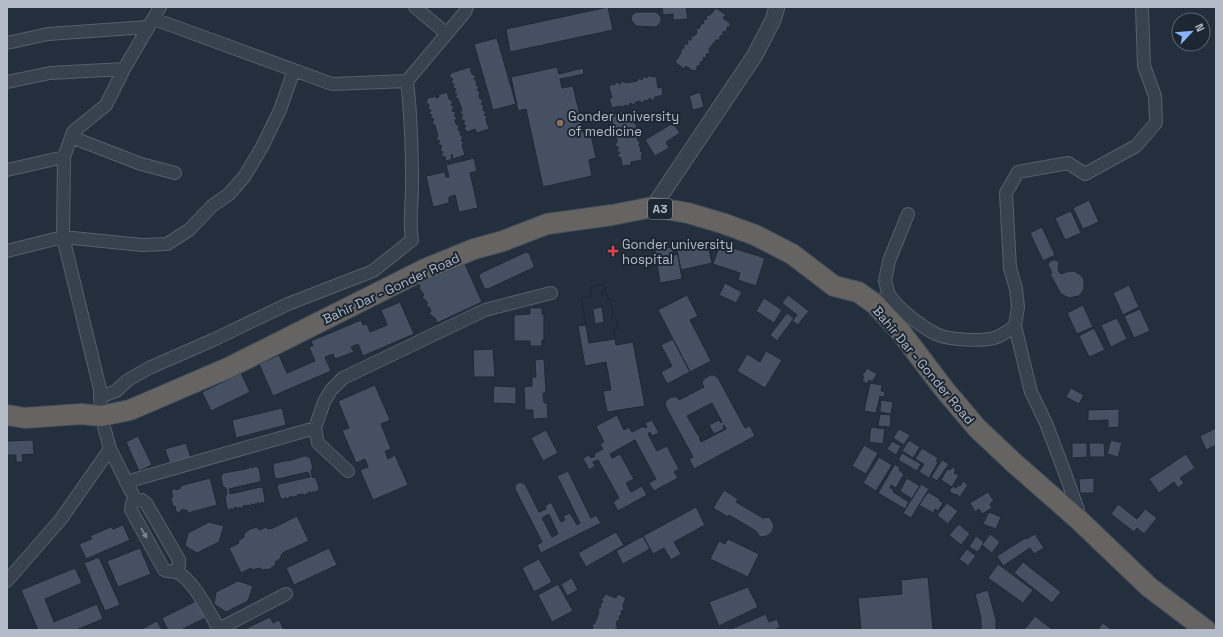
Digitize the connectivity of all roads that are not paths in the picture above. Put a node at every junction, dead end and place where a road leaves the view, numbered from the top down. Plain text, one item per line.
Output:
1 (415, 7) edge
2 (467, 7) edge
3 (777, 7) edge
4 (1142, 7) edge
5 (155, 14) edge
6 (447, 34) junction
7 (7, 42) edge
8 (124, 70) junction
9 (294, 70) junction
10 (407, 81) junction
11 (7, 82) edge
12 (71, 137) junction
13 (64, 157) junction
14 (7, 170) edge
15 (175, 173) dead end
16 (653, 207) junction
17 (908, 214) dead end
18 (63, 237) junction
19 (7, 251) edge
20 (551, 293) dead end
21 (882, 299) junction
22 (1016, 326) junction
23 (100, 407) junction
24 (7, 415) edge
25 (315, 428) junction
26 (110, 449) junction
27 (348, 471) dead end
28 (126, 482) junction
29 (135, 499) junction
30 (1080, 520) junction
31 (175, 571) junction
32 (7, 581) edge
33 (286, 594) dead end
34 (1202, 627) edge
35 (218, 630) edge

1 - 6 street
2 - 6 street
3 - 16 street
4 - 22 street
5 - 7 street
5 - 8 street
5 - 9 street
6 - 10 street
8 - 11 street
8 - 12 street
9 - 10 street
9 - 18 street
10 - 23 street
12 - 13 street
12 - 15 street
13 - 14 street
13 - 18 street
16 - 21 highway, Bahir Dar - Gonder Road / A3
16 - 23 highway, Bahir Dar - Gonder Road / A3
17 - 21 street
18 - 19 street
18 - 23 street
20 - 25 street
21 - 22 street
21 - 30 highway, Bahir Dar - Gonder Road / A3
22 - 30 street
23 - 24 highway, Bahir Dar - Gonder Road / A3
23 - 26 street
25 - 27 street
25 - 28 street
26 - 28 street
26 - 32 street
28 - 29 street
29 - 31 street
29 -> 31 street
30 - 34 highway, Bahir Dar - Gonder Road / A3
31 - 35 street
33 - 35 street

